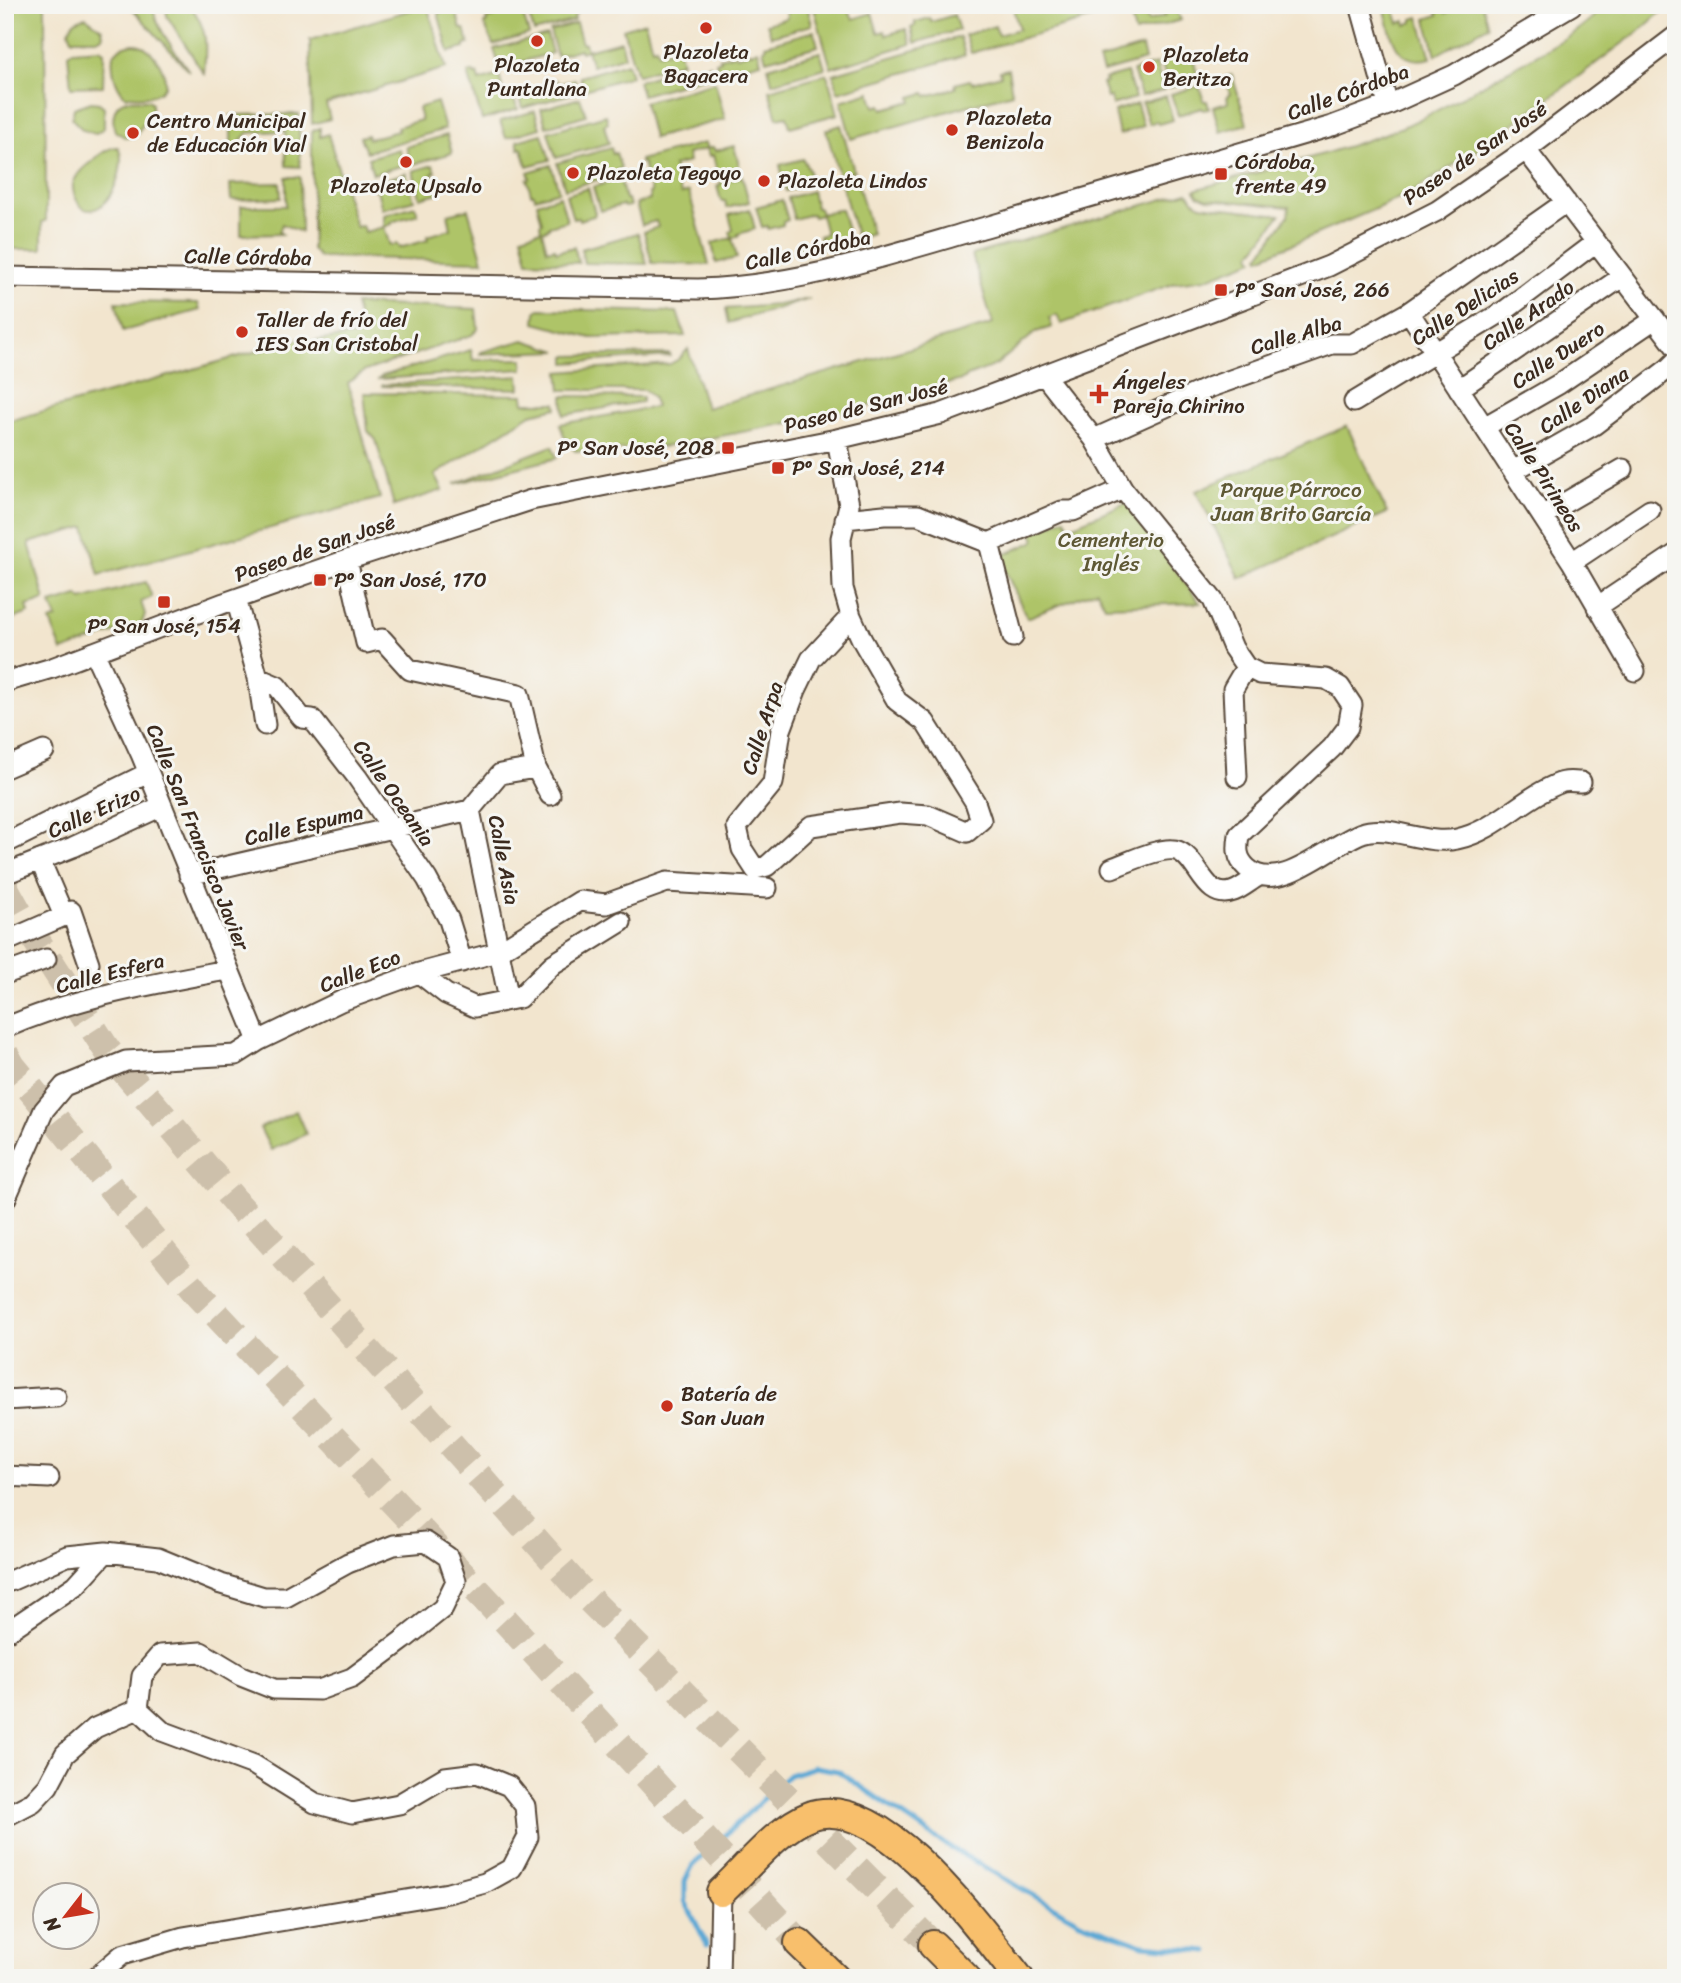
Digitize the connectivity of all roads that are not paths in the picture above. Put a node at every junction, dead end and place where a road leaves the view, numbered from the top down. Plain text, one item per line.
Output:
1 (1360, 5) edge
2 (1572, 5) edge
3 (1676, 36) edge
4 (1387, 100) junction
5 (1526, 150) junction
6 (1566, 202) junction
7 (1596, 242) junction
8 (5, 277) edge
9 (1622, 277) junction
10 (1409, 312) junction
11 (1654, 319) junction
12 (1676, 347) edge
13 (1436, 354) junction
14 (1676, 361) edge
15 (1044, 375) junction
16 (1459, 389) junction
17 (1354, 402) dead end
18 (1484, 427) junction
19 (837, 439) junction
20 (1094, 439) junction
21 (1623, 469) dead end
22 (1513, 471) junction
23 (1123, 489) junction
24 (1650, 510) dead end
25 (1542, 516) junction
26 (845, 519) junction
27 (989, 543) junction
28 (1676, 554) edge
29 (348, 560) junction
30 (1572, 562) junction
31 (236, 599) junction
32 (1597, 607) junction
33 (851, 616) junction
34 (1013, 637) dead end
35 (94, 652) junction
36 (1246, 667) junction
37 (1635, 671) dead end
38 (258, 678) junction
39 (5, 682) edge
40 (265, 725) dead end
41 (44, 751) dead end
42 (5, 768) edge
43 (536, 768) junction
44 (148, 773) junction
45 (1237, 777) dead end
46 (1581, 782) dead end
47 (550, 795) dead end
48 (162, 806) junction
49 (470, 810) junction
50 (390, 828) junction
51 (7, 840) edge
52 (33, 863) junction
53 (1112, 868) dead end
54 (5, 874) edge
55 (190, 875) junction
56 (1257, 877) junction
57 (767, 888) dead end
58 (64, 916) junction
59 (621, 922) dead end
60 (7, 934) edge
61 (498, 952) junction
62 (46, 959) dead end
63 (462, 962) junction
64 (89, 963) dead end
65 (228, 970) junction
66 (12, 972) edge
67 (419, 973) junction
68 (509, 1000) junction
69 (5, 1028) edge
70 (258, 1041) junction
71 (5, 1200) edge
72 (56, 1397) dead end
73 (5, 1400) edge
74 (5, 1476) edge
75 (50, 1478) dead end
76 (106, 1552) junction
77 (5, 1581) edge
78 (5, 1633) edge
79 (138, 1709) junction
80 (5, 1814) edge
81 (721, 1892) joint
82 (800, 1942) tunnel mouth
83 (933, 1945) tunnel mouth
84 (95, 1978) edge
85 (719, 1978) edge
86 (835, 1978) edge
87 (966, 1978) edge
88 (1019, 1978) edge

1 - 4 street
2 - 4 street, Calle Córdoba
3 - 5 street, Paseo de San José
4 - 8 street, Calle Córdoba
5 - 6 street
5 - 15 street, Paseo de San José
6 - 7 street
6 - 10 street, Calle Alba
7 - 9 street
7 - 13 street, Calle Delicias
9 - 11 street
9 - 16 street, Calle Arado
10 - 13 street, Calle Pirineos
10 - 20 street, Calle Alba
11 - 12 street
11 - 18 street, Calle Duero
13 - 16 street, Calle Pirineos
13 - 17 street, Calle Delicias
14 - 22 street, Calle Diana
15 - 19 street, Paseo de San José
15 - 20 street
16 - 18 street, Calle Pirineos
18 - 22 street, Calle Pirineos
19 - 26 street
19 - 29 street, Paseo de San José
20 - 23 street
21 - 25 street
22 - 25 street, Calle Pirineos
23 - 27 street
23 - 36 street
24 - 30 street
25 - 30 street, Calle Pirineos
26 - 27 street
26 - 33 street
27 - 34 street
28 - 32 street
29 - 31 street, Paseo de San José
29 - 43 street
30 - 32 street, Calle Pirineos
31 - 35 street, Paseo de San José
31 - 38 street
32 - 37 street, Calle Pirineos
33 - 33 street, Calle Arpa
35 - 39 street, Paseo de San José
35 - 44 street, Calle San Francisco Javier
36 - 45 street
36 - 56 street
38 - 40 street
38 - 50 street, Calle Oceania
41 - 42 street
43 - 47 street
43 - 49 street, Calle Asia
44 - 48 street, Calle San Francisco Javier
44 - 51 street
46 - 56 street
48 - 52 street, Calle Erizo
48 - 55 street, Calle San Francisco Javier
49 - 50 street, Calle Espuma
49 - 61 street, Calle Asia
50 - 55 street, Calle Espuma
50 - 63 street, Calle Oceania
51 - 52 street
52 - 54 street, Calle Erizo
52 - 58 street
53 - 56 street
55 - 65 street, Calle San Francisco Javier
57 - 61 street
58 - 60 street
58 - 64 street
59 - 68 street
60 - 66 street
61 - 63 street
61 - 68 street, Calle Asia
62 - 66 street
63 - 67 street
65 - 69 street, Calle Esfera
65 - 70 street, Calle San Francisco Javier
67 - 68 street, Calle Eco
67 - 70 street, Calle Eco
70 - 71 street, Calle Eco
72 - 73 street
74 - 75 street
76 - 77 street
76 - 78 street
76 - 79 street
79 - 80 street
79 - 84 street
81 - 85 street
81 - 88 highway
82 - 86 highway
83 - 87 highway

